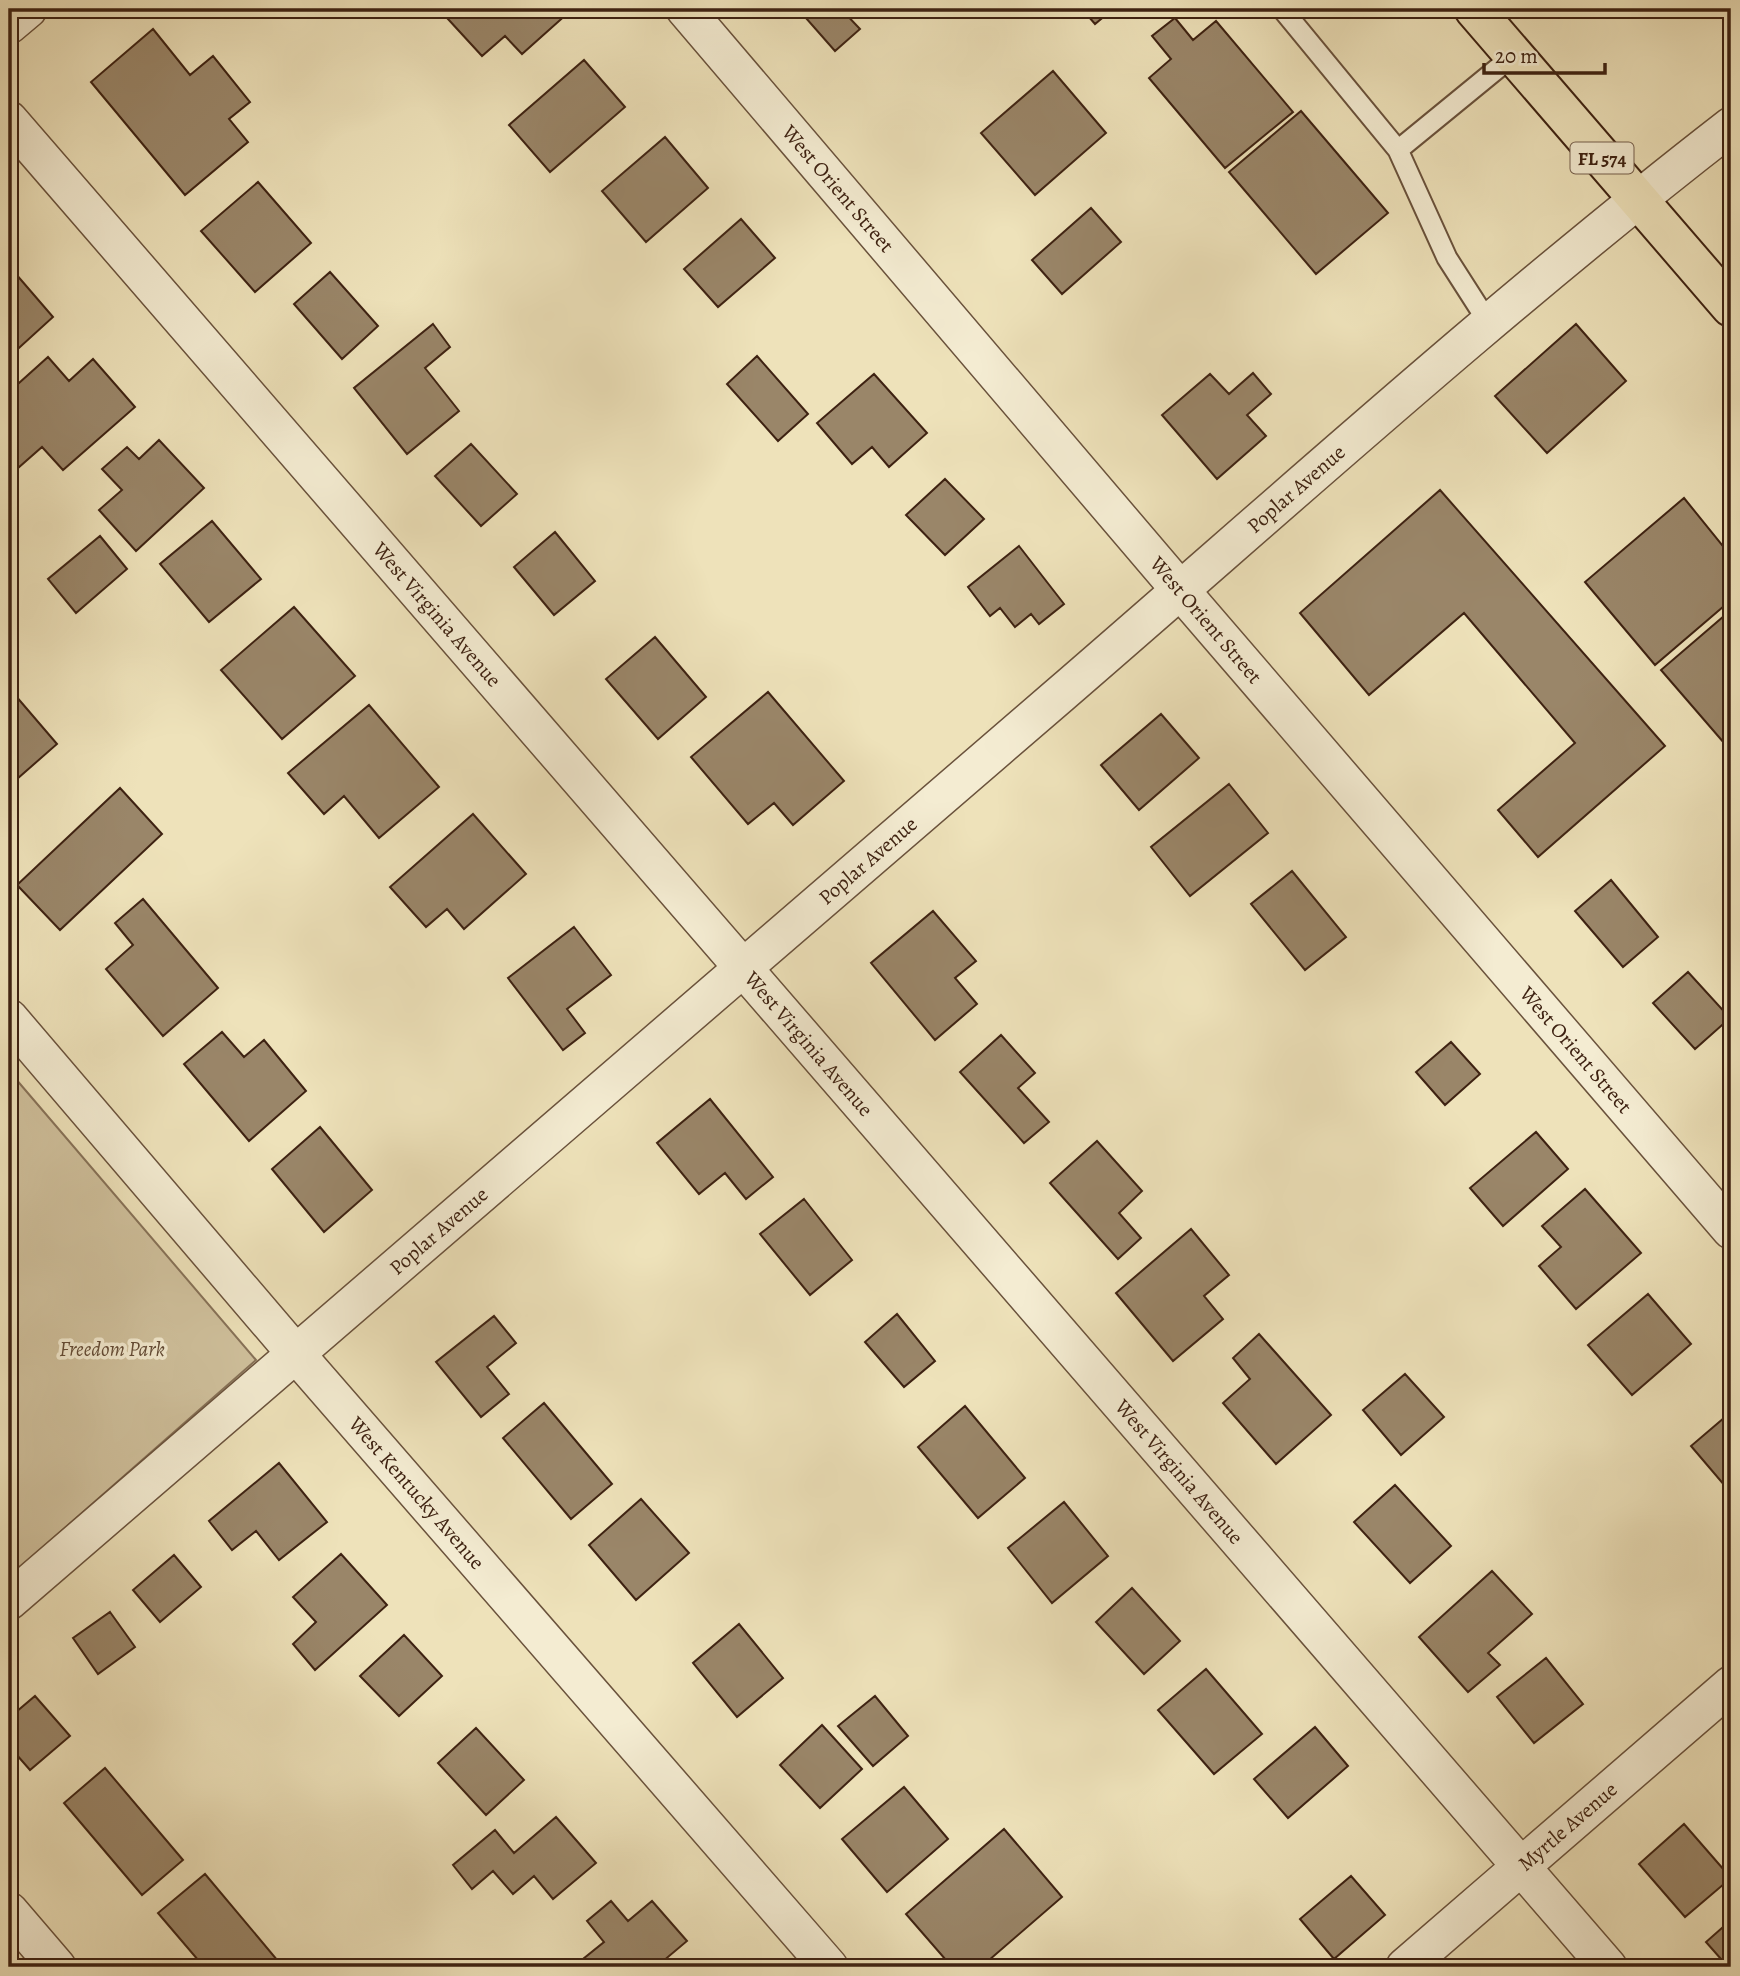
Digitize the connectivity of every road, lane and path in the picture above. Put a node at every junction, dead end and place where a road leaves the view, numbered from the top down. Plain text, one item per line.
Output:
1 (28, 9) edge
2 (685, 9) edge
3 (1282, 9) edge
4 (1474, 9) edge
5 (9, 26) edge
6 (1514, 55) junction
7 (9, 120) edge
8 (1731, 126) edge
9 (1398, 150) junction
10 (1637, 199) junction
11 (1725, 288) edge
12 (1488, 322) junction
13 (1181, 591) junction
14 (743, 969) junction
15 (9, 1018) edge
16 (1731, 1230) edge
17 (296, 1354) junction
18 (9, 1601) edge
19 (1731, 1685) edge
20 (1522, 1866) junction
21 (9, 1911) edge
22 (57, 1967) edge
23 (829, 1967) edge
24 (1405, 1967) edge
25 (1608, 1967) edge

1 - 5 street
2 - 13 street, West Orient Street
3 - 9 lane
4 - 6 main road, FL 574
6 - 9 lane
6 - 10 main road, FL 574
7 - 14 street, West Virginia Avenue
8 - 10 street, Poplar Avenue
9 - 12 lane
10 - 11 main road, FL 574
10 - 12 street, Poplar Avenue
12 - 13 street, Poplar Avenue
13 - 14 street, Poplar Avenue
13 - 16 street, West Orient Street
14 - 17 street, Poplar Avenue
14 - 20 street, West Virginia Avenue
15 - 17 street, West Kentucky Avenue
17 - 18 street, Poplar Avenue
17 - 23 street, West Kentucky Avenue
19 - 20 street, Myrtle Avenue
20 - 24 street, Myrtle Avenue
20 - 25 street, West Virginia Avenue
21 - 22 street

